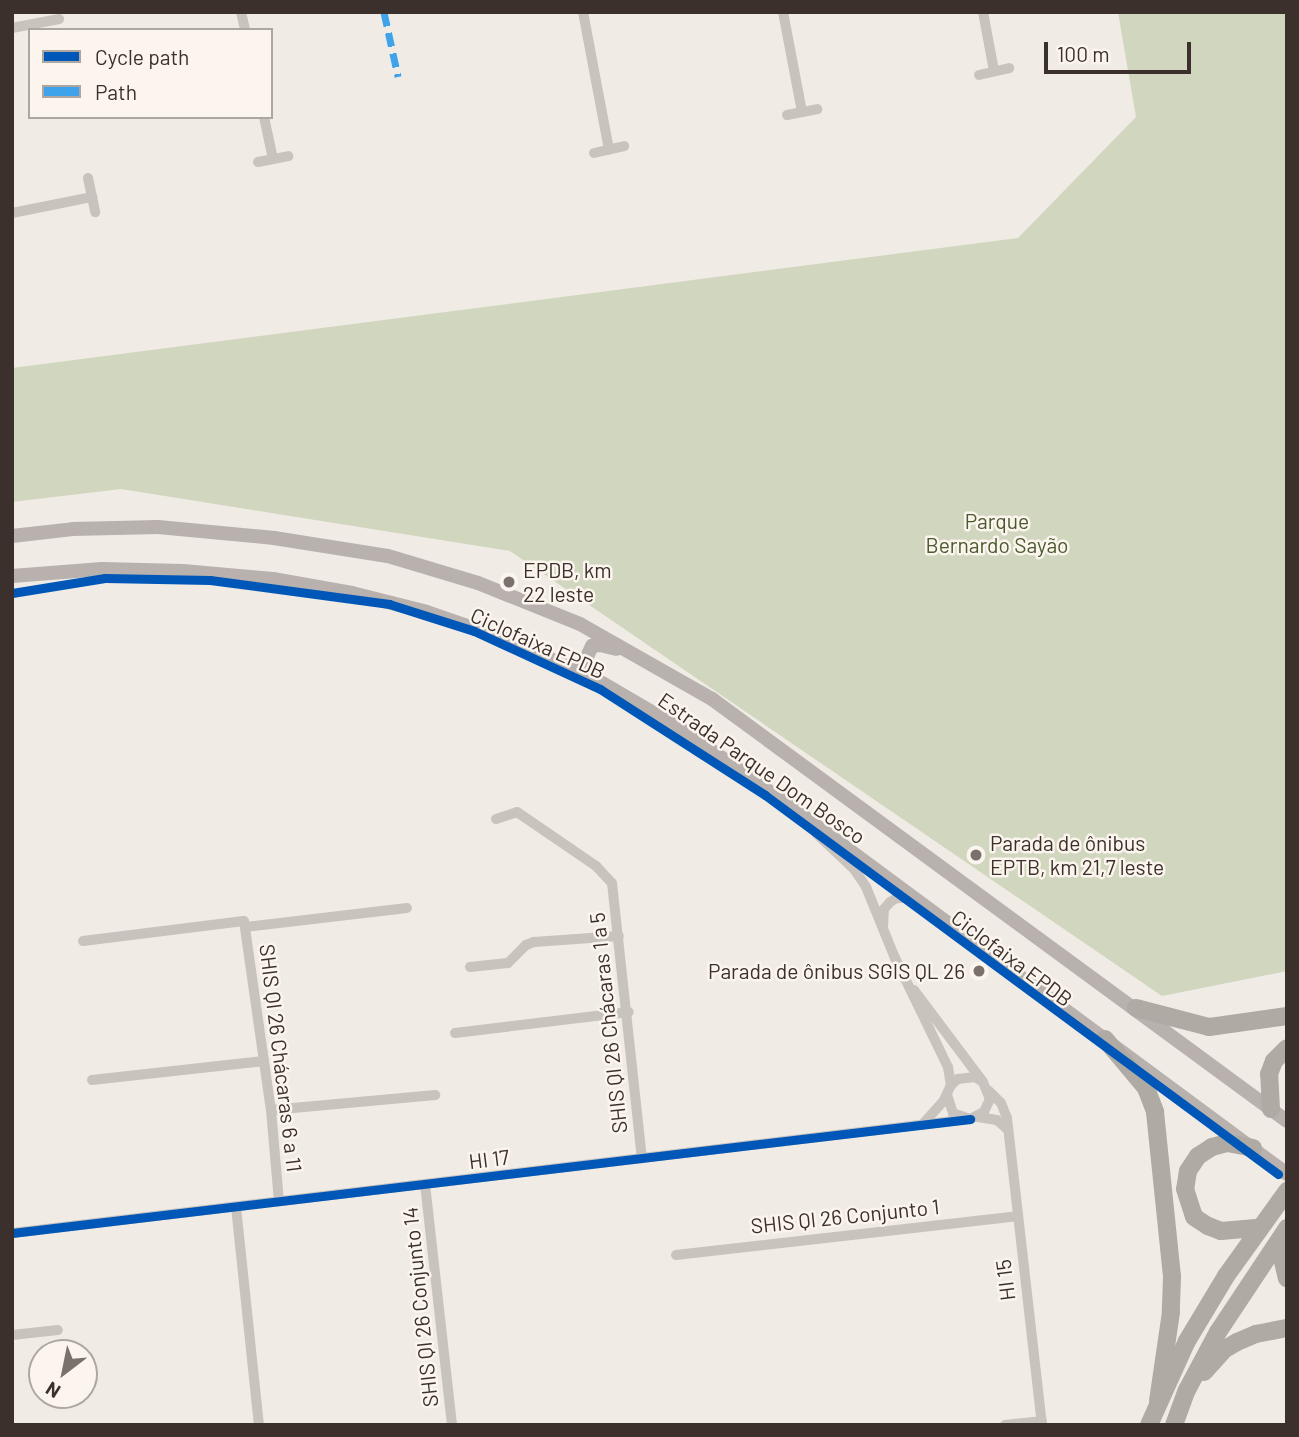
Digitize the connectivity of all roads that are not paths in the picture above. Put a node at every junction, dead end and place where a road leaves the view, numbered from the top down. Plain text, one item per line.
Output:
1 (583, 12) edge
2 (783, 12) edge
3 (982, 12) edge
4 (58, 15) edge
5 (12, 28) edge
6 (1009, 68) dead end
7 (994, 71) junction
8 (979, 75) dead end
9 (817, 109) dead end
10 (802, 112) junction
11 (787, 115) dead end
12 (264, 119) edge
13 (624, 146) dead end
14 (610, 150) junction
15 (594, 153) dead end
16 (288, 156) dead end
17 (273, 159) junction
18 (258, 162) dead end
19 (88, 178) dead end
20 (92, 197) junction
21 (95, 212) dead end
22 (12, 213) edge
23 (12, 536) edge
24 (12, 576) edge
25 (651, 663) junction
26 (592, 677) junction
27 (780, 799) junction
28 (496, 819) dead end
29 (916, 898) junction
30 (407, 908) dead end
31 (245, 924) junction
32 (883, 931) junction
33 (619, 936) junction
34 (83, 941) dead end
35 (470, 967) dead end
36 (906, 981) junction
37 (1136, 1008) junction
38 (629, 1012) junction
39 (1287, 1016) edge
40 (455, 1033) dead end
41 (1105, 1039) junction
42 (1287, 1048) edge
43 (264, 1061) junction
44 (92, 1080) dead end
45 (951, 1084) junction
46 (986, 1087) junction
47 (436, 1095) dead end
48 (947, 1095) junction
49 (271, 1110) junction
50 (1271, 1110) junction
51 (974, 1118) junction
52 (1287, 1121) edge
53 (922, 1125) junction
54 (1008, 1130) junction
55 (1253, 1148) junction
56 (642, 1158) junction
57 (1284, 1172) edge
58 (425, 1184) junction
59 (1287, 1191) edge
60 (279, 1201) junction
61 (236, 1207) junction
62 (1017, 1216) junction
63 (1259, 1228) junction
64 (1287, 1231) edge
65 (12, 1233) edge
66 (676, 1255) dead end
67 (1287, 1278) edge
68 (1287, 1328) edge
69 (58, 1330) dead end
70 (12, 1335) edge
71 (1187, 1390) junction
72 (1158, 1401) junction
73 (1042, 1423) edge
74 (259, 1425) edge
75 (452, 1425) edge
76 (1005, 1425) edge
77 (1149, 1425) edge
78 (1174, 1425) edge

1 - 14 street
2 - 10 street
3 - 7 street
4 - 5 street
6 - 7 street
7 - 8 street
9 - 10 street
10 - 11 street
12 - 17 street
13 - 14 street
14 - 15 street
16 - 17 street
17 - 18 street
19 - 20 street
20 - 21 street
20 - 22 street
23 - 25 main road, Estrada Parque Dom Bosco
24 - 26 main road, Estrada Parque Dom Bosco
25 - 26 main road
25 - 37 main road, Estrada Parque Dom Bosco
26 - 27 main road, Estrada Parque Dom Bosco
27 - 29 main road, Estrada Parque Dom Bosco
27 - 32 street
28 - 33 street, SHIS QI 26 Chácaras 1 a 5
29 - 32 street
29 - 41 main road, Estrada Parque Dom Bosco
30 - 31 street
31 - 34 street
31 - 43 street, SHIS QI 26 Chácaras 6 a 11
32 - 36 street
33 - 35 street
33 - 38 street, SHIS QI 26 Chácaras 1 a 5
36 - 45 street
36 - 46 street, HI 15
37 - 39 highway
37 - 50 main road, Estrada Parque Dom Bosco
38 - 40 street
38 - 56 street, SHIS QI 26 Chácaras 1 a 5
41 - 55 main road, Estrada Parque Dom Bosco
41 - 72 highway
42 - 50 highway
43 - 44 street
43 - 49 street, SHIS QI 26 Chácaras 6 a 11
45 - 46 street
45 - 48 street
46 - 51 street
46 - 54 street, HI 15
47 - 49 street
48 - 51 street
48 - 53 street
49 - 60 street, SHIS QI 26 Chácaras 6 a 11
50 - 52 main road, Estrada Parque Dom Bosco
51 - 53 street, HI 17
51 - 54 street
53 - 56 street, HI 17
54 - 62 street, HI 15
55 - 57 main road, Estrada Parque Dom Bosco
55 - 63 highway
56 - 58 street, HI 17
58 - 60 street, HI 17
58 - 75 street, SHIS QI 26 Conjunto 14
59 - 63 highway
60 - 61 street, HI 17
61 - 65 street, HI 17
61 - 74 street
62 - 66 street, SHIS QI 26 Conjunto 1
62 - 73 street, HI 15
63 - 72 highway
64 - 67 highway
64 - 71 highway
68 - 71 highway
69 - 70 street
71 - 78 highway
72 - 77 highway
73 - 76 street

